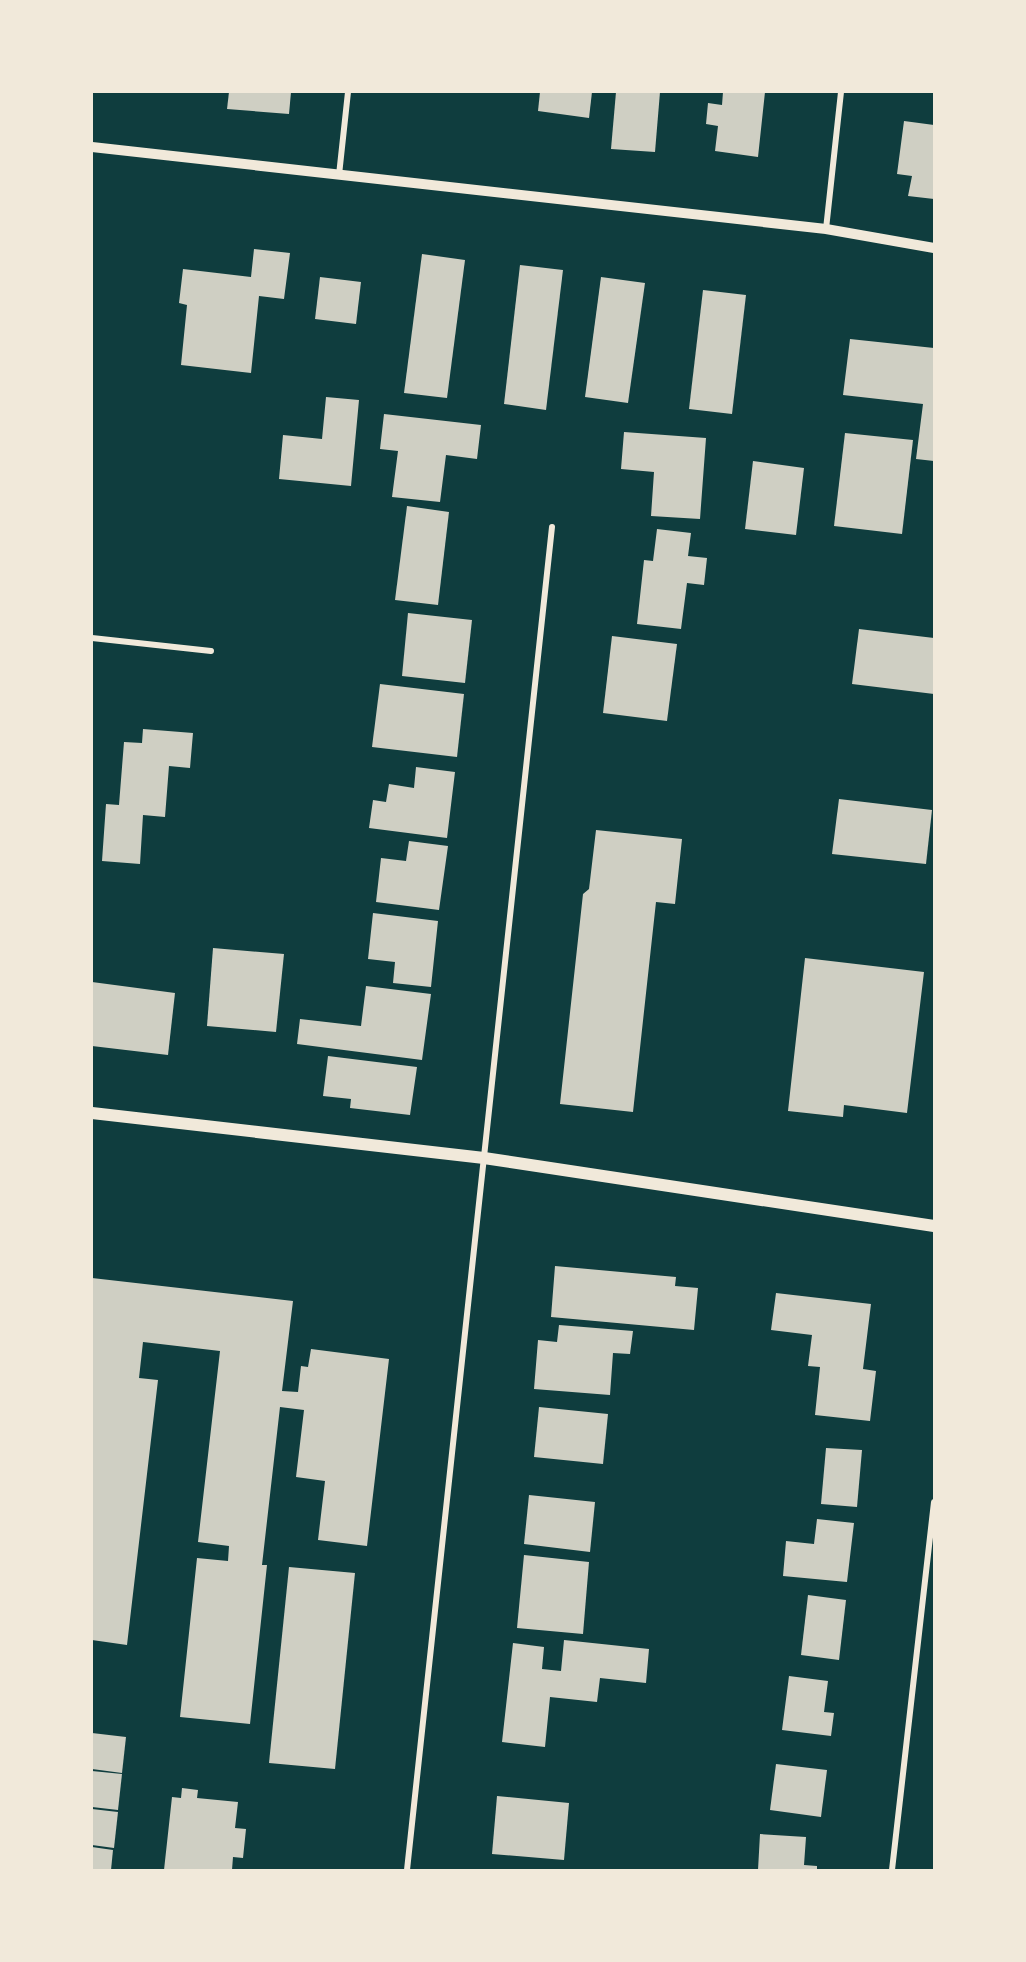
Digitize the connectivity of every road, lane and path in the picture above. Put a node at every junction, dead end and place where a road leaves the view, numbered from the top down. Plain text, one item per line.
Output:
1 (348, 92) edge
2 (841, 92) edge
3 (92, 147) edge
4 (339, 175) junction
5 (826, 230) junction
6 (934, 248) edge
7 (552, 527) dead end
8 (92, 638) edge
9 (211, 651) dead end
10 (92, 1113) edge
11 (484, 1158) junction
12 (934, 1227) edge
13 (934, 1502) edge
14 (407, 1870) edge
15 (892, 1870) edge

1 - 4 street
2 - 5 street
3 - 4 street
4 - 5 street
5 - 6 street
7 - 11 street
8 - 9 street
10 - 11 main road
11 - 12 main road
11 - 14 street
13 - 15 street

